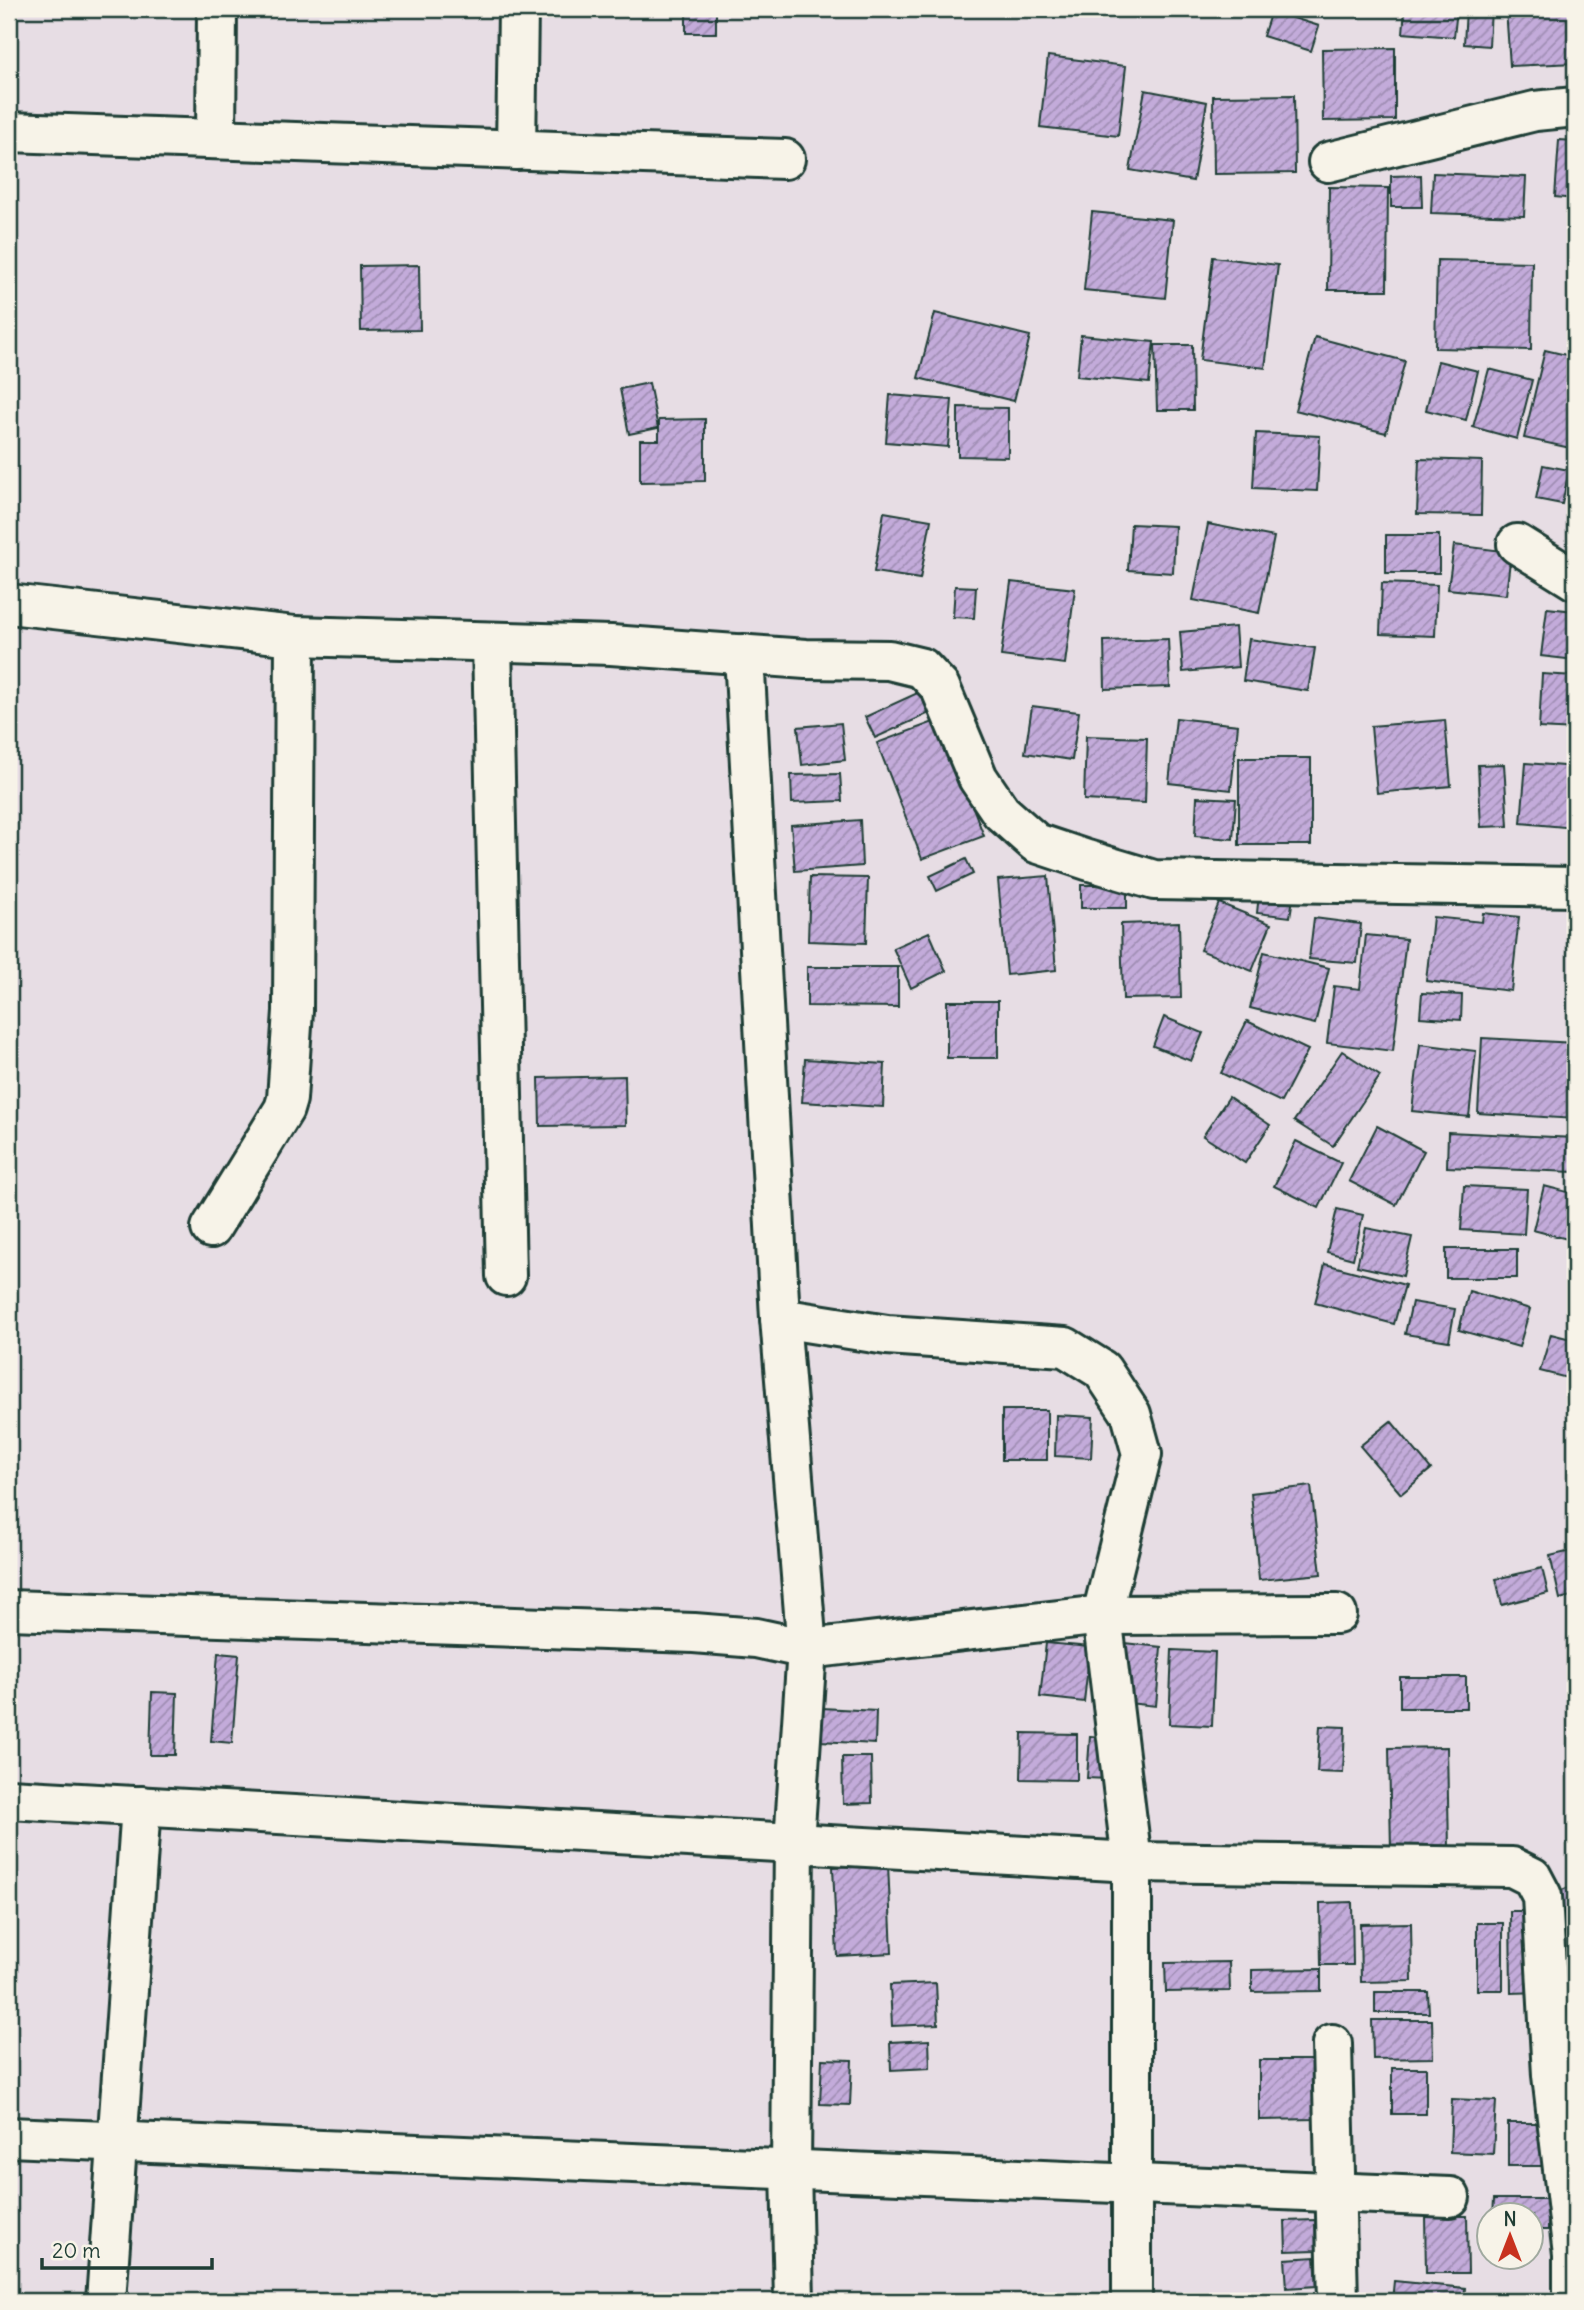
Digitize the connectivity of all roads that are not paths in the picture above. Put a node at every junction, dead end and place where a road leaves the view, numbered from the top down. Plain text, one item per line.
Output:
1 (217, 9) edge
2 (517, 9) edge
3 (1575, 107) edge
4 (9, 132) edge
5 (216, 139) junction
6 (516, 150) junction
7 (785, 159) dead end
8 (1328, 162) dead end
9 (1517, 544) dead end
10 (1575, 580) edge
11 (9, 604) edge
12 (295, 636) junction
13 (492, 643) junction
14 (744, 654) junction
15 (1575, 887) edge
16 (211, 1228) dead end
17 (506, 1276) dead end
18 (780, 1318) junction
19 (9, 1610) edge
20 (1337, 1614) dead end
21 (1102, 1615) junction
22 (807, 1649) junction
23 (9, 1799) edge
24 (141, 1806) junction
25 (794, 1843) junction
26 (1132, 1862) junction
27 (1332, 2044) dead end
28 (9, 2137) edge
29 (117, 2142) junction
30 (791, 2168) junction
31 (1131, 2183) junction
32 (1337, 2192) junction
33 (1450, 2197) dead end
34 (106, 2301) edge
35 (794, 2301) edge
36 (1132, 2301) edge
37 (1338, 2301) edge
38 (1573, 2301) edge

1 - 5 street
2 - 6 street
3 - 8 street
4 - 5 street
5 - 6 street
6 - 7 street
9 - 10 street
11 - 12 street
12 - 13 street
12 - 16 street
13 - 14 street
13 - 17 street
14 - 15 street
14 - 18 street
18 - 21 street
18 - 22 street
19 - 22 street
20 - 21 street
21 - 22 street
21 - 26 street
22 - 25 street
23 - 24 street
24 - 25 street
24 - 29 street
25 - 26 street
25 - 30 street
26 - 31 street
26 - 38 street
27 - 32 street
28 - 29 street
29 - 30 street
29 - 34 street
30 - 31 street
30 - 35 street
31 - 32 street
31 - 36 street
32 - 33 street
32 - 37 street

